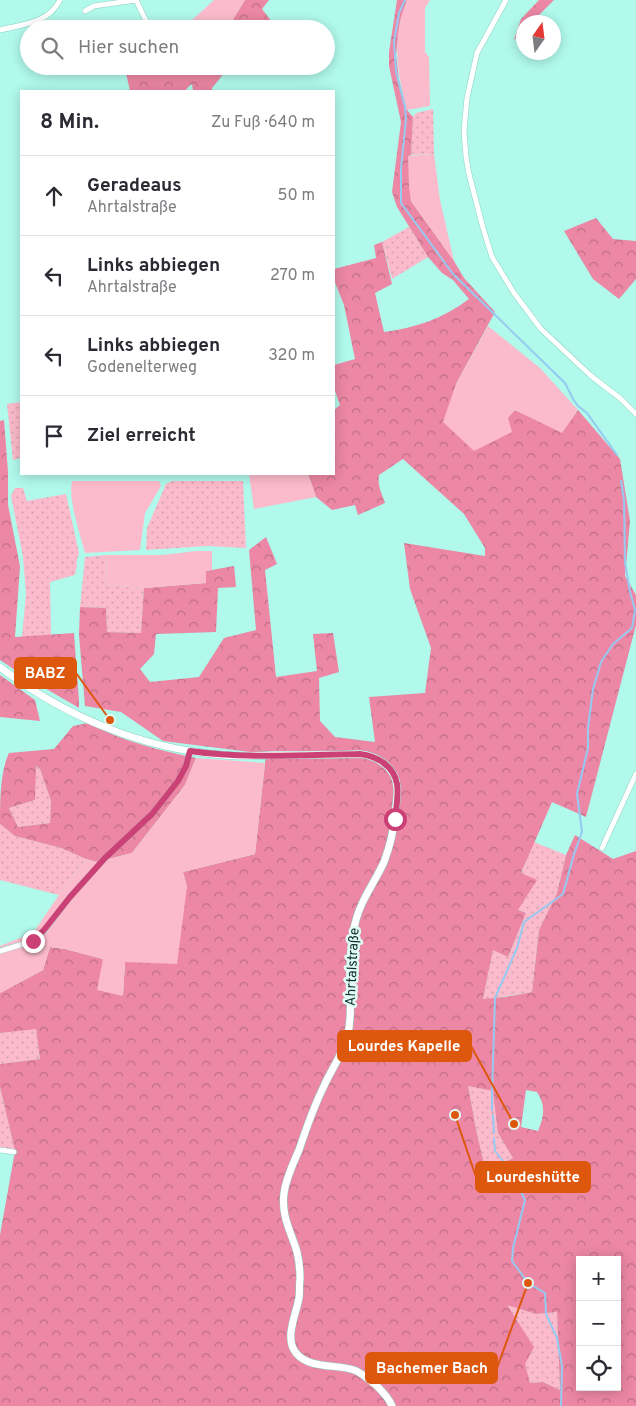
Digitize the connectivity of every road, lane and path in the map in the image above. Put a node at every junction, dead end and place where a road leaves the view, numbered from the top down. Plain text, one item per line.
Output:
1 (60, 0) edge
2 (136, 0) edge
3 (506, 0) edge
4 (85, 11) dead end
5 (39, 20) edge
6 (146, 20) edge
7 (20, 25) edge
8 (0, 30) edge
9 (636, 414) edge
10 (0, 667) edge
11 (190, 751) junction
12 (636, 774) edge
13 (602, 848) dead end
14 (0, 951) edge
15 (0, 1150) edge
16 (14, 1152) dead end
17 (392, 1406) edge

1 - 5 street
2 - 4 street
2 - 6 street
3 - 9 street
7 - 8 street
10 - 11 main road, Ahrtalstraße
11 - 14 street
11 - 17 main road, Ahrtalstraße
12 - 13 street
15 - 16 street

